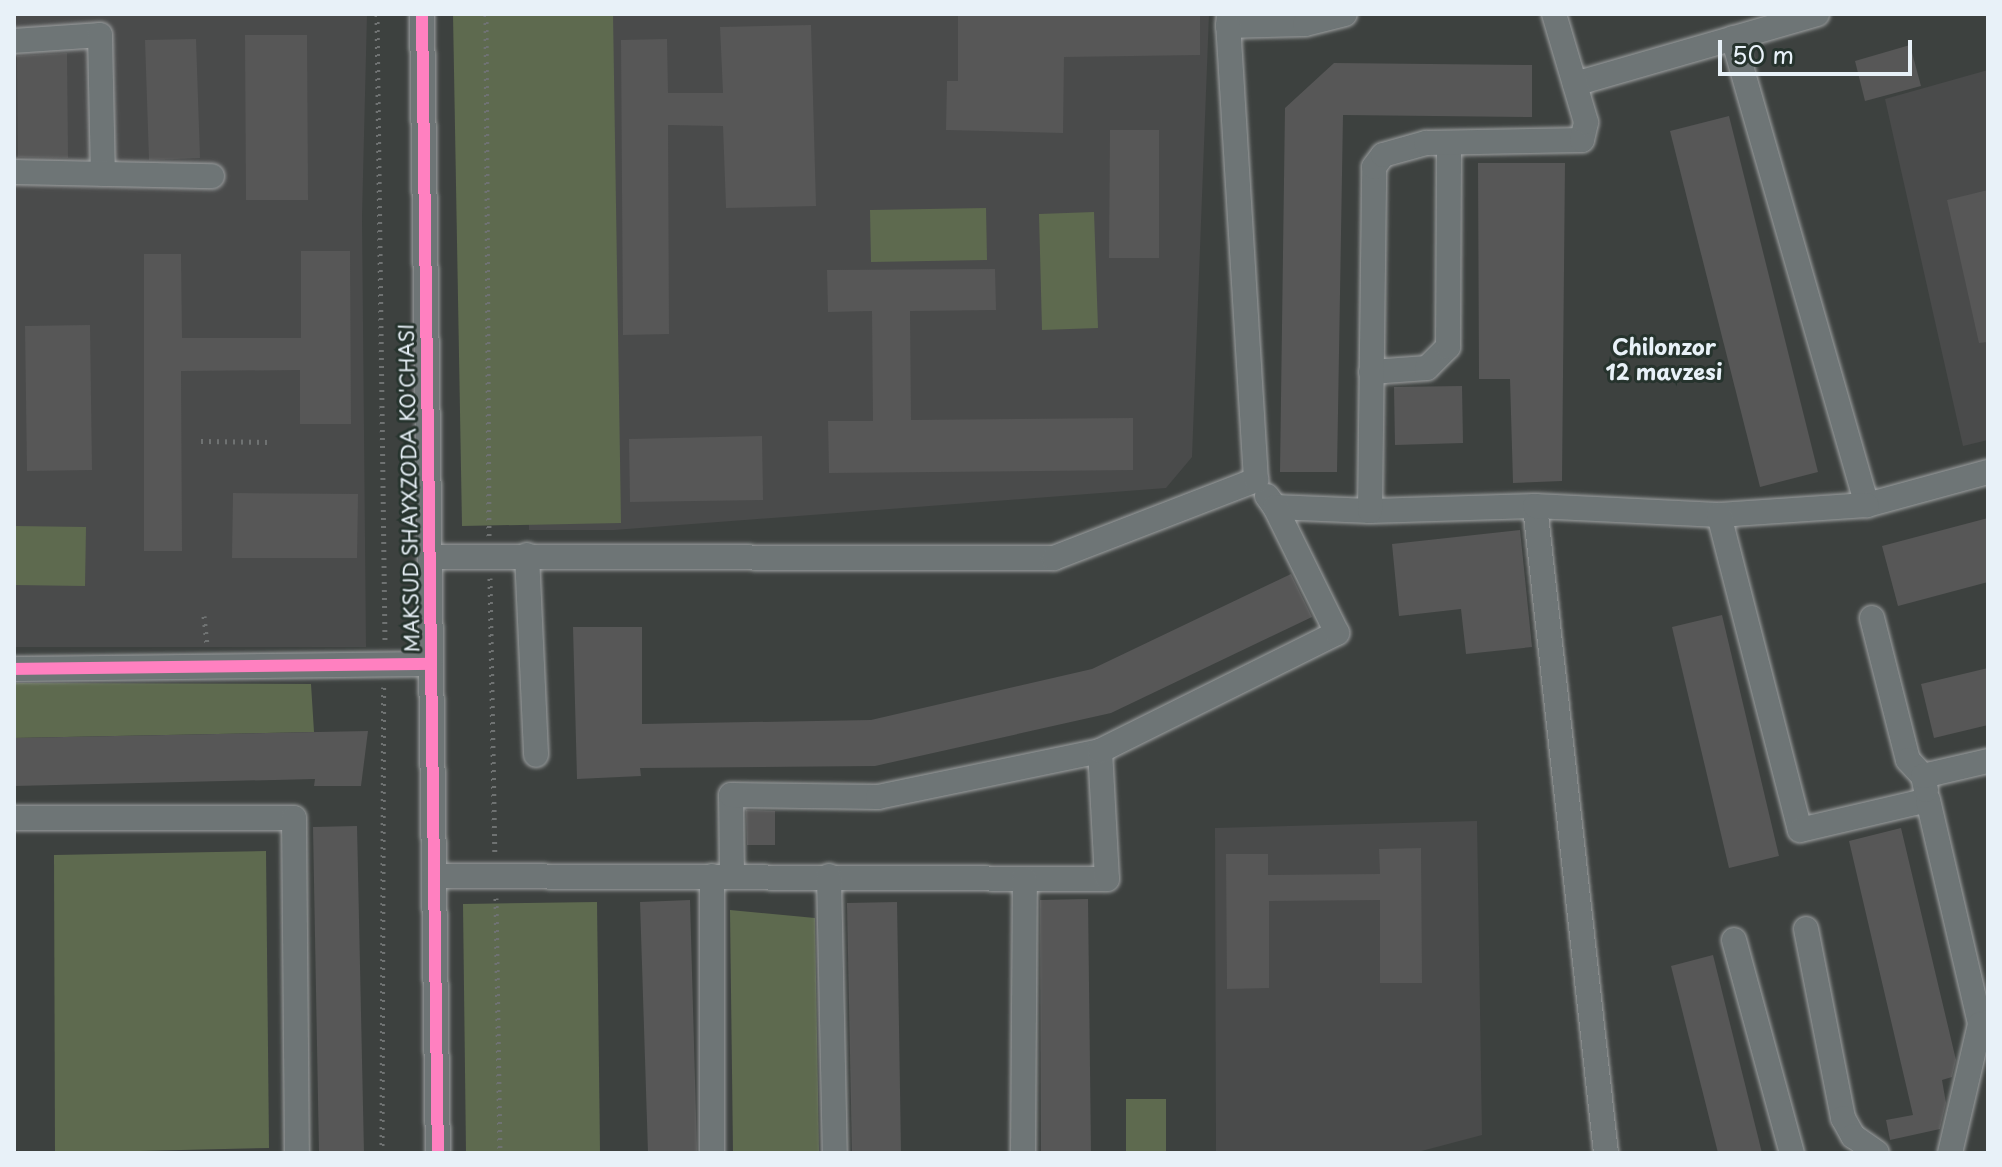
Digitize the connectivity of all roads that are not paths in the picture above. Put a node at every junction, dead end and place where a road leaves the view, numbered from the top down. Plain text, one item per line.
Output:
1 (422, 14) edge
2 (1345, 14) edge
3 (1554, 14) edge
4 (1817, 14) edge
5 (1228, 20) edge
6 (1733, 38) junction
7 (14, 41) edge
8 (1575, 84) junction
9 (1449, 143) junction
10 (14, 172) edge
11 (103, 174) junction
12 (212, 176) dead end
13 (1371, 372) junction
14 (1988, 472) edge
15 (1256, 480) junction
16 (1867, 505) junction
17 (1535, 506) junction
18 (1275, 507) junction
19 (1370, 511) junction
20 (1719, 515) junction
21 (527, 555) junction
22 (430, 557) junction
23 (1872, 618) dead end
24 (431, 664) junction
25 (14, 669) edge
26 (1100, 751) junction
27 (536, 755) dead end
28 (1988, 761) edge
29 (1923, 776) junction
30 (1928, 800) junction
31 (14, 818) edge
32 (435, 876) junction
33 (722, 876) junction
34 (829, 876) junction
35 (1025, 879) junction
36 (1806, 929) dead end
37 (1734, 940) dead end
38 (1984, 1023) edge
39 (297, 1153) edge
40 (438, 1153) edge
41 (712, 1153) edge
42 (835, 1153) edge
43 (1023, 1153) edge
44 (1606, 1153) edge
45 (1792, 1153) edge
46 (1877, 1153) edge
47 (1950, 1153) edge

1 - 22 street, MAKSUD SHAYXZODA KO'CHASI
2 - 5 street
3 - 8 street
4 - 6 street
5 - 15 street
6 - 8 street
6 - 16 street
7 - 11 street
8 - 9 street
9 - 13 street
9 - 13 street
10 - 11 street
11 - 12 street
13 - 19 street
14 - 16 street
15 - 18 street
15 - 21 street
16 - 20 street
17 - 19 street
17 - 20 street
17 - 44 street
18 - 19 street
18 - 26 street
20 - 30 street
21 - 22 street
21 - 27 street
22 - 24 street, MAKSUD SHAYXZODA KO'CHASI
23 - 29 street
24 - 25 street
24 - 32 street, MAKSUD SHAYXZODA KO'CHASI
26 - 33 street
26 - 35 street
28 - 29 street
29 - 30 street
30 - 38 street
31 - 39 street
32 - 33 street
32 - 40 street, MAKSUD SHAYXZODA KO'CHASI
33 - 34 street
33 - 41 street
34 - 35 street
34 - 42 street
35 - 43 street
36 - 46 street
37 - 45 street
38 - 47 street

